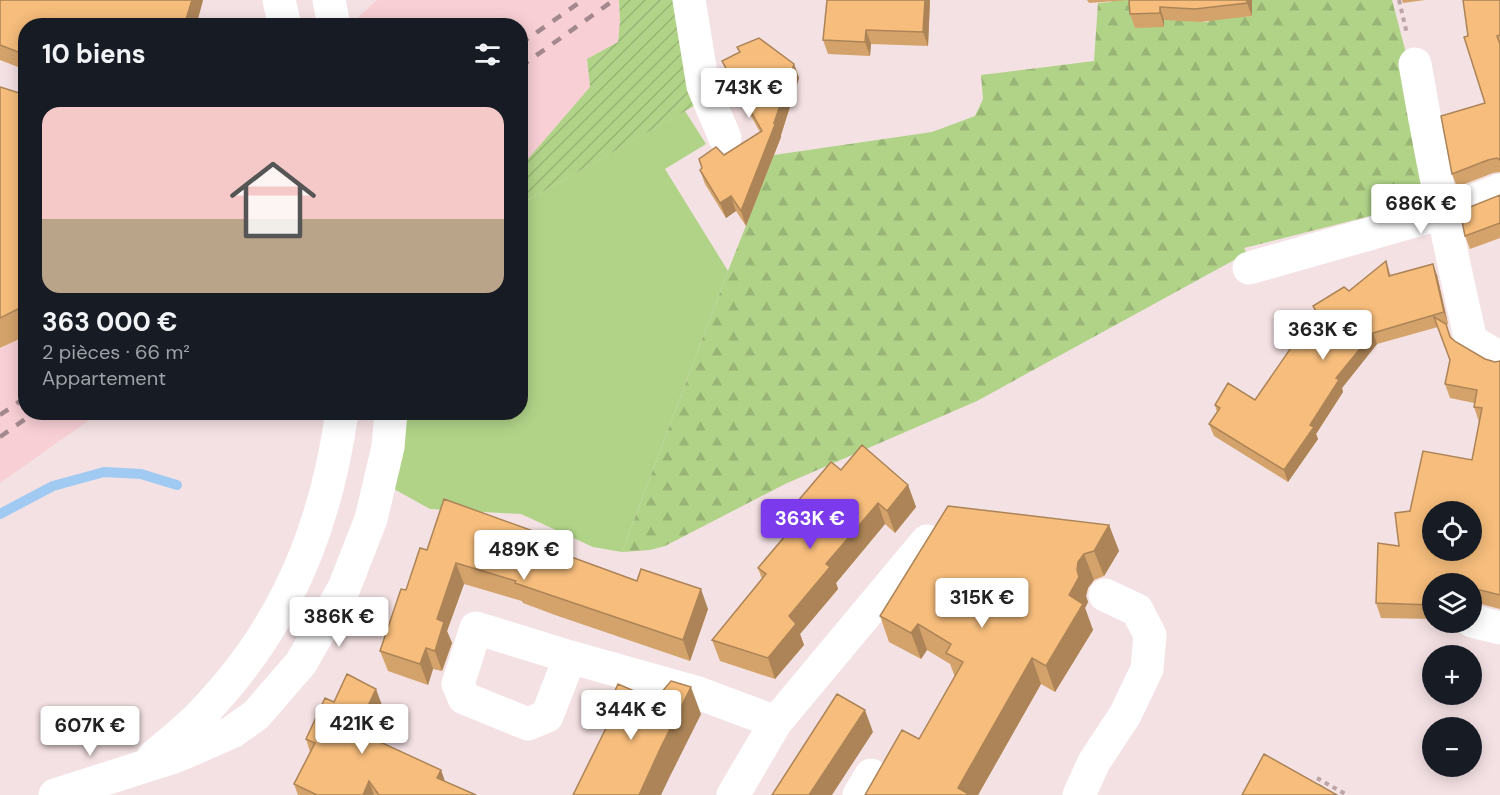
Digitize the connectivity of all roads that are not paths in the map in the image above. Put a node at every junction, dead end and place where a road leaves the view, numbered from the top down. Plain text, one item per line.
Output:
1 (279, 0) edge
2 (329, 0) edge
3 (689, 0) edge
4 (283, 18) edge
5 (332, 18) edge
6 (1415, 64) dead end
7 (725, 138) dead end
8 (1500, 190) edge
9 (1443, 213) junction
10 (1249, 268) dead end
11 (1500, 358) edge
12 (341, 420) edge
13 (390, 420) edge
14 (927, 541) edge
15 (1105, 595) dead end
16 (1482, 624) edge
17 (1500, 628) edge
18 (570, 657) dead end
19 (776, 722) junction
20 (139, 769) junction
21 (55, 795) edge
22 (108, 795) edge
23 (733, 795) edge
24 (1079, 795) edge

1 - 4 main road
2 - 5 main road
3 - 7 main road
6 - 9 main road
8 - 9 main road
9 - 10 main road
9 - 11 main road
12 - 20 main road
13 - 20 main road
14 - 19 main road
15 - 24 main road
16 - 17 main road
18 - 19 main road
19 - 23 main road
20 - 21 main road
20 - 22 main road

